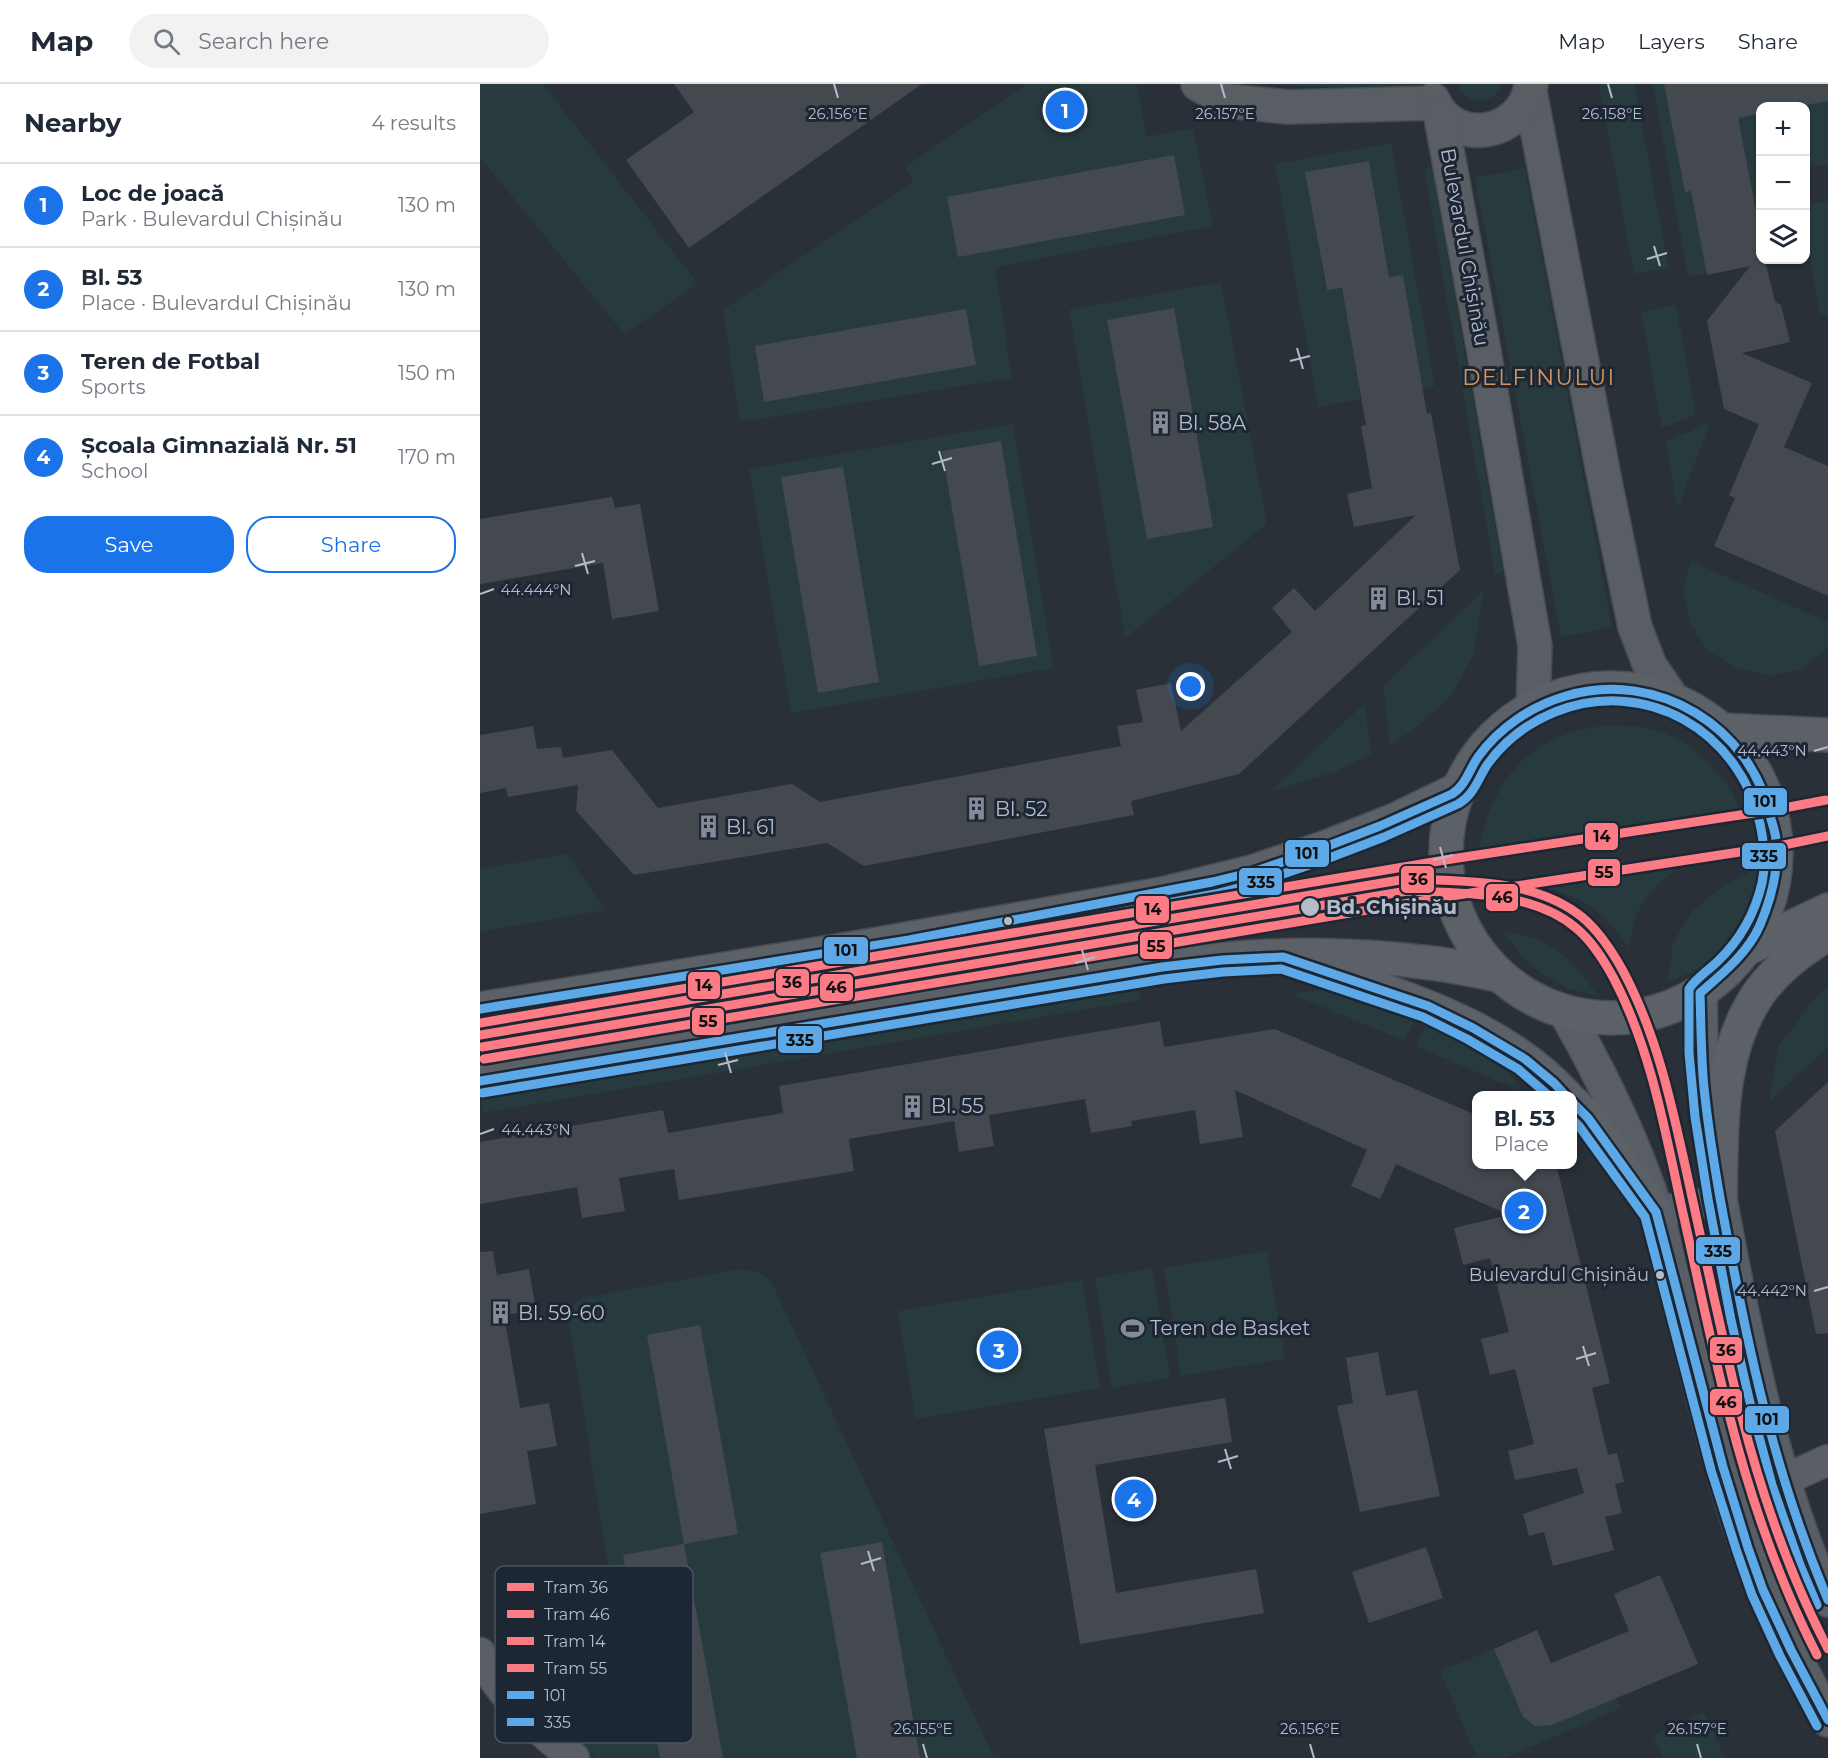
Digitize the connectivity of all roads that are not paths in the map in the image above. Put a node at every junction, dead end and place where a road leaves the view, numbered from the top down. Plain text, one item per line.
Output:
1 (1198, 84) edge
2 (1531, 88) edge
3 (1434, 100) edge
4 (1674, 701) junction
5 (1533, 709) junction
6 (1722, 730) junction
7 (1828, 735) edge
8 (1459, 789) junction
9 (1828, 910) edge
10 (1828, 934) edge
11 (1746, 949) junction
12 (1283, 957) junction
13 (1498, 975) junction
14 (1700, 993) junction
15 (480, 1009) edge
16 (1566, 1013) junction
17 (480, 1081) edge
18 (1562, 1091) edge
19 (1577, 1107) edge
20 (1720, 1201) junction
21 (1656, 1212) junction
22 (1828, 1460) edge
23 (1784, 1480) junction
24 (1828, 1600) edge
25 (480, 1653) edge
26 (495, 1678) edge
27 (1828, 1720) edge
28 (557, 1743) edge
29 (574, 1758) edge

1 - 3 main road
2 - 3 main road, Bulevardul Chișinău
2 - 4 main road, Bulevardul Chișinău
3 - 5 main road, Bulevardul Chișinău
4 - 5 main road
4 - 6 main road
5 - 8 main road
6 - 7 main road
6 - 11 main road
8 - 13 main road
8 - 15 main road
9 - 11 main road
10 - 20 main road
11 - 14 main road
12 - 13 main road
12 - 17 main road
12 - 18 main road
13 - 16 main road
14 - 16 main road
14 - 20 main road
16 - 21 main road
19 - 21 main road
20 - 21 street
20 - 23 main road
21 - 27 main road
22 - 23 street
23 - 24 main road
25 - 26 street
28 - 29 street

